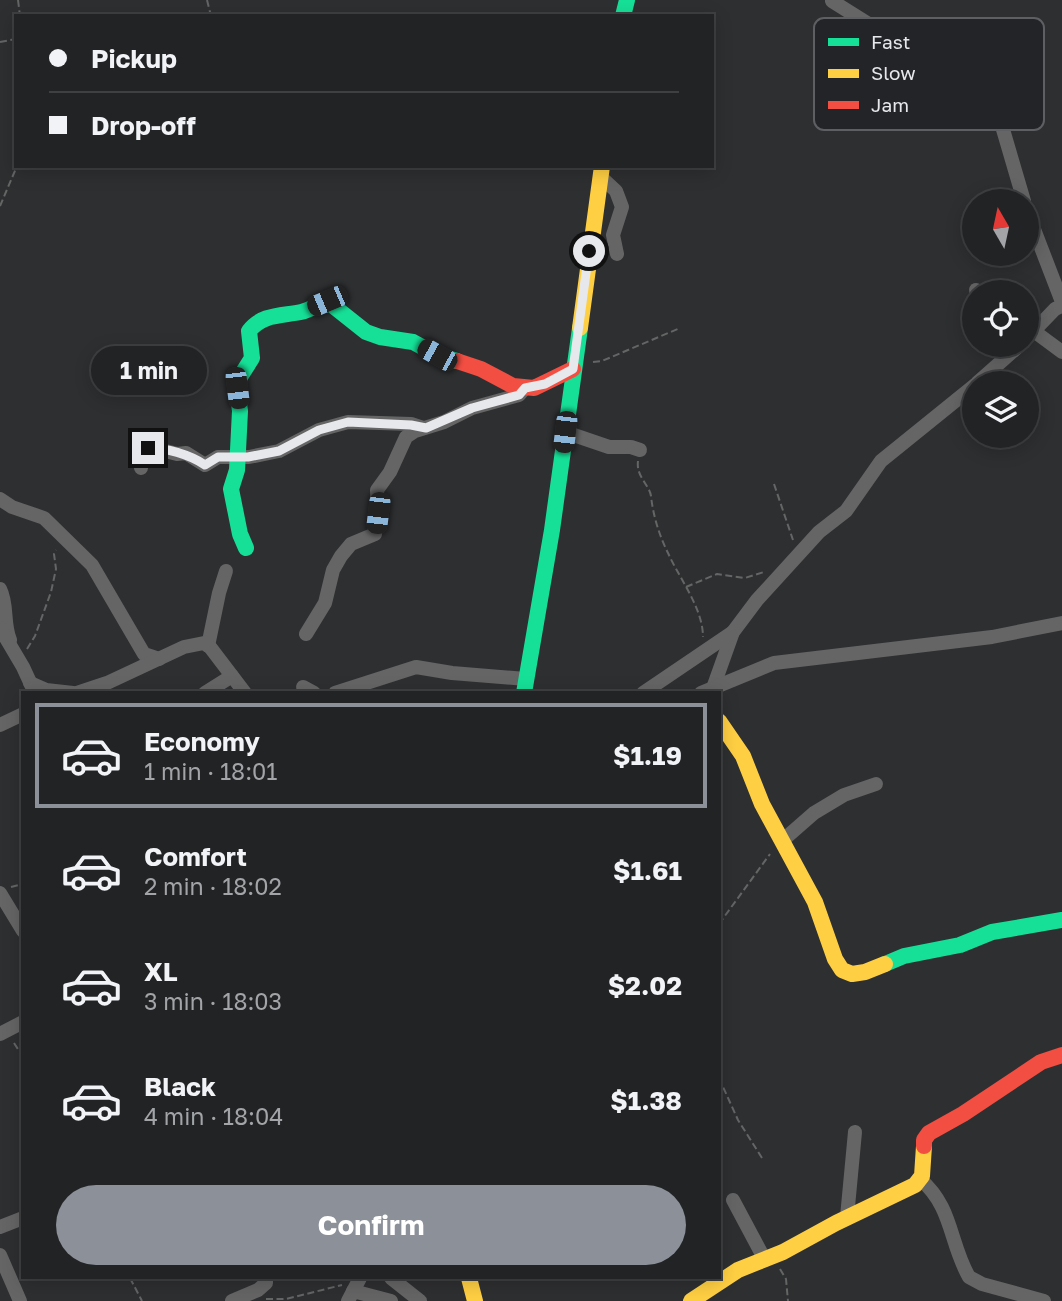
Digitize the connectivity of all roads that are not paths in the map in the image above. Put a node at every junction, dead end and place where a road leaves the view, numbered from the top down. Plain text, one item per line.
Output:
1 (832, 1) edge
2 (859, 18) edge
3 (1003, 130) edge
4 (601, 172) edge
5 (1020, 189) edge
6 (1040, 246) edge
7 (617, 254) dead end
8 (1062, 304) edge
9 (1039, 324) edge
10 (1039, 338) edge
11 (1062, 352) edge
12 (1006, 357) edge
13 (574, 367) junction
14 (991, 371) edge
15 (525, 388) junction
16 (962, 395) edge
17 (424, 428) junction
18 (565, 432) junction
19 (640, 450) road end
20 (237, 457) junction
21 (141, 468) dead end
22 (0, 499) edge
23 (246, 548) dead end
24 (226, 571) dead end
25 (0, 589) edge
26 (1062, 622) edge
27 (0, 628) edge
28 (733, 632) junction
29 (306, 634) dead end
30 (208, 646) junction
31 (14, 651) junction
32 (159, 659) junction
33 (232, 676) junction
34 (525, 686) edge
35 (30, 690) edge
36 (56, 691) edge
37 (81, 691) edge
38 (208, 691) edge
39 (243, 691) edge
40 (341, 691) edge
41 (646, 691) edge
42 (705, 691) edge
43 (707, 691) edge
44 (721, 724) edge
45 (876, 784) dead end
46 (781, 840) junction
47 (0, 893) edge
48 (1062, 920) edge
49 (21, 928) edge
50 (21, 1023) edge
51 (4, 1032) edge
52 (1062, 1055) edge
53 (855, 1132) dead end
54 (920, 1179) junction
55 (733, 1200) dead end
56 (847, 1217) junction
57 (21, 1219) edge
58 (0, 1227) edge
59 (0, 1255) edge
60 (768, 1259) junction
61 (266, 1279) edge
62 (392, 1279) edge
63 (469, 1279) edge
64 (355, 1287) edge
65 (20, 1301) edge
66 (232, 1301) edge
67 (391, 1301) edge
68 (420, 1301) edge
69 (475, 1301) edge
70 (691, 1301) edge
71 (1044, 1301) edge

1 - 2 street
3 - 5 street
4 - 7 street
4 - 13 street
6 - 8 street
8 - 9 street
10 - 11 street
12 - 14 street
13 - 15 street
13 - 18 street
15 - 17 street
15 - 20 street
16 - 28 street
17 - 20 street
17 - 29 street
18 - 19 street
18 - 34 street
20 - 21 street
20 - 23 street
22 - 32 street
24 - 30 street
25 - 31 street
26 - 43 street
27 - 31 street
28 - 41 street
28 - 42 street
30 - 32 street
30 - 33 street
31 - 35 street
32 - 37 street
33 - 38 street
33 - 39 street
34 - 40 street
35 - 36 street
44 - 46 street
45 - 46 street
46 - 48 street
47 - 49 street
50 - 51 street
52 - 54 street
53 - 56 street
54 - 56 street
54 - 71 street
55 - 60 street
56 - 60 street
57 - 58 street
59 - 65 street
60 - 70 street
61 - 66 street
62 - 68 street
63 - 69 street
64 - 67 street

